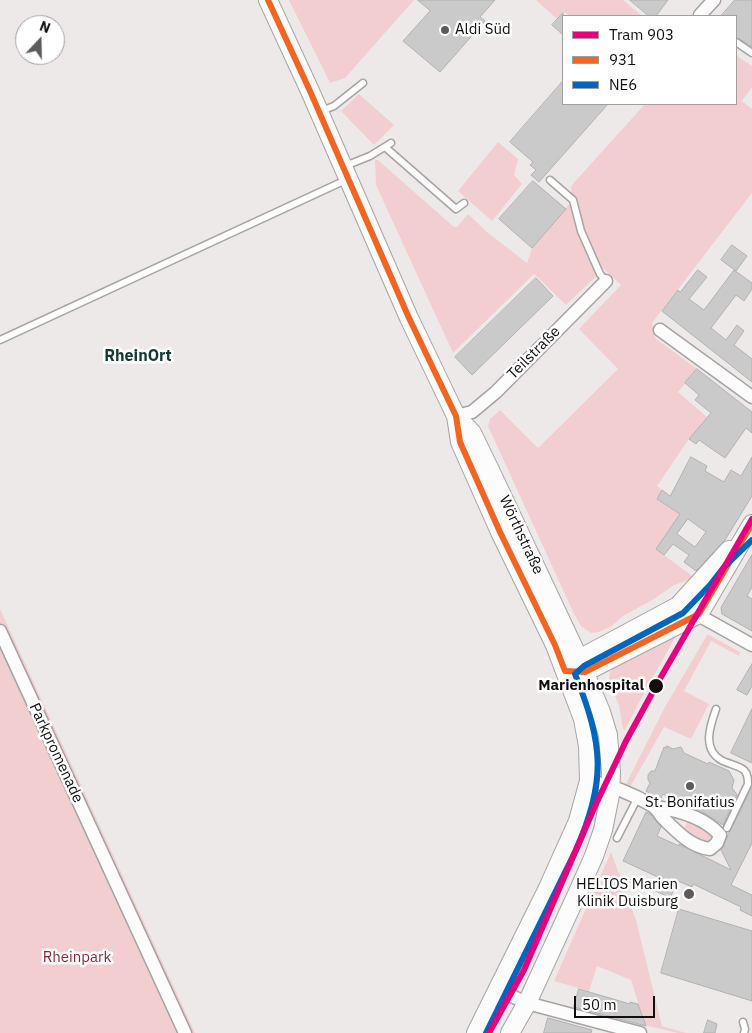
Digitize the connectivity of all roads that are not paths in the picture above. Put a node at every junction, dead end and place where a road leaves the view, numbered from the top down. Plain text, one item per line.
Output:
1 (268, 0) edge
2 (714, 0) edge
3 (702, 15) edge
4 (737, 43) edge
5 (752, 53) edge
6 (363, 83) dead end
7 (319, 112) junction
8 (391, 143) dead end
9 (385, 147) junction
10 (346, 173) junction
11 (550, 180) dead end
12 (464, 203) dead end
13 (606, 281) joint
14 (660, 330) dead end
15 (0, 340) edge
16 (752, 397) edge
17 (456, 416) junction
18 (749, 529) edge
19 (725, 554) junction
20 (678, 606) junction
21 (699, 614) junction
22 (0, 631) edge
23 (752, 645) edge
24 (582, 665) junction
25 (565, 671) junction
26 (716, 709) dead end
27 (743, 769) junction
28 (752, 773) edge
29 (588, 781) junction
30 (610, 785) junction
31 (637, 799) junction
32 (654, 807) junction
33 (728, 828) dead end
34 (618, 838) dead end
35 (498, 990) junction
36 (527, 1003) junction
37 (743, 1022) dead end
38 (185, 1033) edge
39 (476, 1033) edge
40 (510, 1033) edge
41 (640, 1033) edge
42 (744, 1033) edge

1 - 7 street, Wörthstraße
2 - 3 street
4 - 5 lane
6 - 7 lane
7 - 10 street, Wörthstraße
8 - 9 lane
9 - 10 lane
9 - 12 lane
10 - 15 lane
10 - 17 street, Wörthstraße
11 - 13 lane
13 - 17 street, Teilstraße
14 - 16 street
17 - 24 street, Wörthstraße
17 - 25 street, Wörthstraße
18 - 19 street
18 - 21 street
19 - 20 street
19 - 21 street
20 - 21 street
20 - 24 street
21 - 23 street
21 - 24 street
22 - 38 street, Parkpromenade
24 - 25 street
24 - 30 street, Wörthstraße
25 - 29 street, Wörthstraße
26 - 27 lane
27 - 28 lane
27 - 33 lane
29 - 30 street
29 - 35 street, Wörthstraße
30 - 31 street
30 - 36 street, Wörthstraße
31 - 32 street
31 - 34 lane
32 - 32 street
35 - 36 street
35 - 39 street, Wörthstraße
36 - 40 street, Wörthstraße
36 - 41 street
37 - 42 lane

